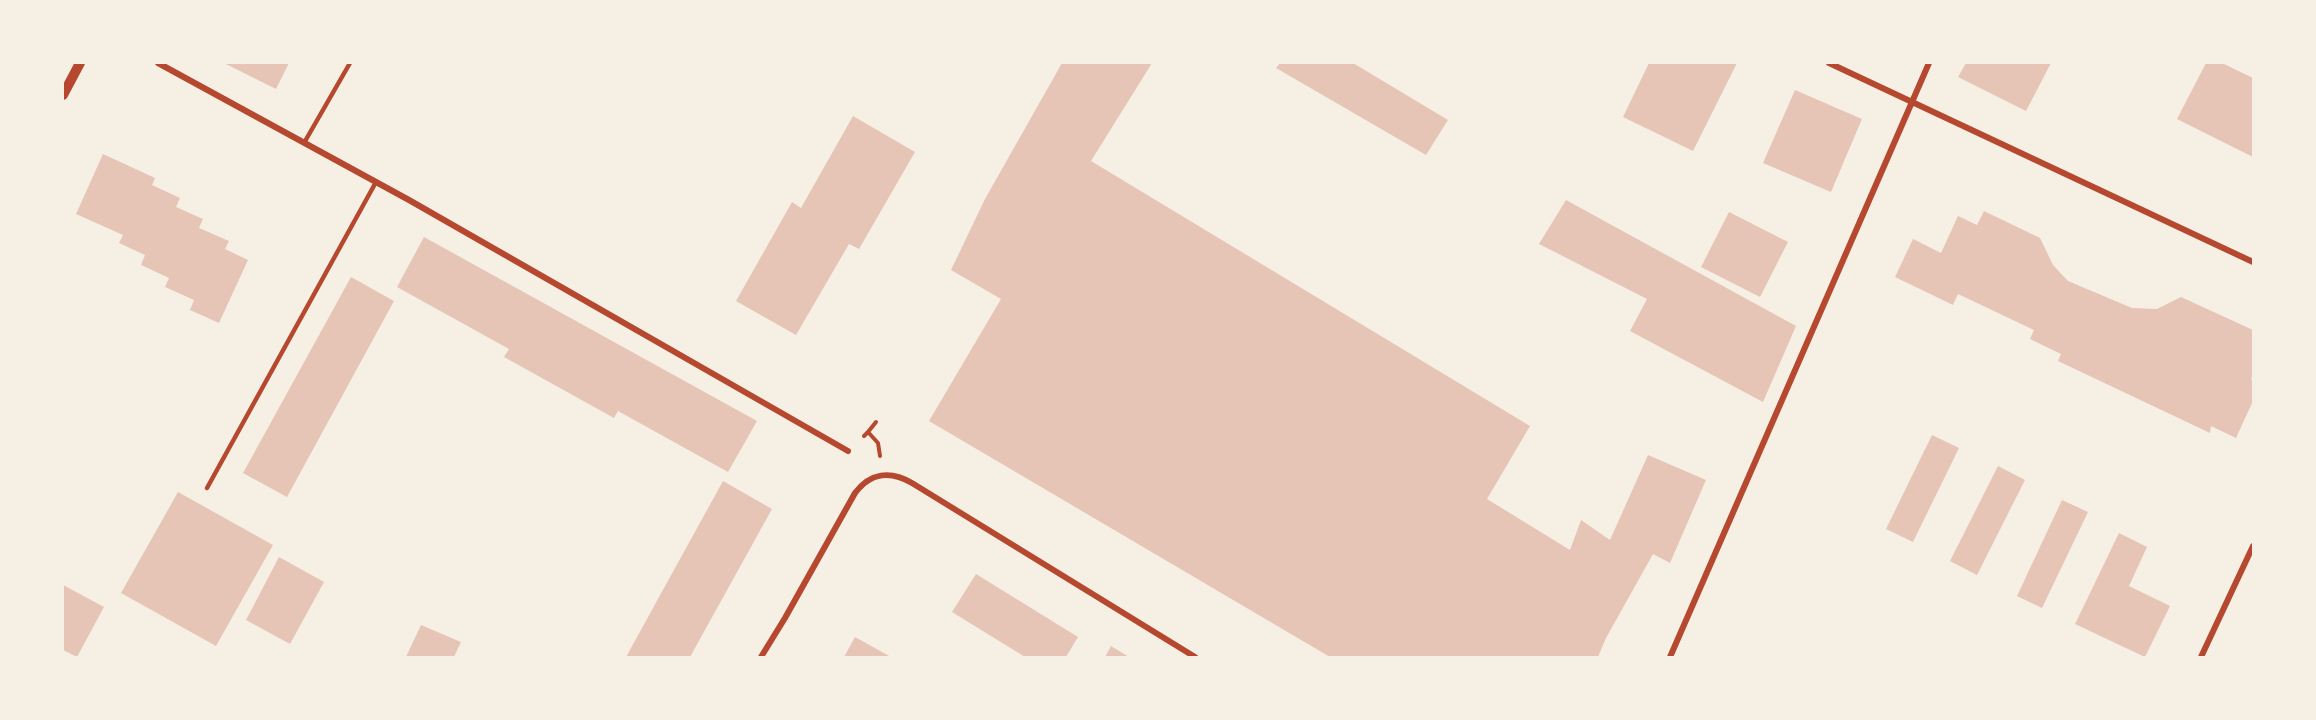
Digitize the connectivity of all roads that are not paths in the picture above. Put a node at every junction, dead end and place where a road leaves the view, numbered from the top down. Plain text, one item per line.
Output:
1 (80, 63) edge
2 (158, 63) edge
3 (350, 63) edge
4 (1829, 63) edge
5 (1929, 63) edge
6 (63, 95) edge
7 (1912, 104) junction
8 (304, 143) junction
9 (376, 182) junction
10 (2253, 262) edge
11 (848, 451) dead end
12 (207, 488) dead end
13 (2253, 546) edge
14 (760, 657) edge
15 (1195, 657) edge
16 (1670, 657) edge
17 (2201, 657) edge

1 - 6 street
2 - 8 street
3 - 8 lane
4 - 7 street
5 - 7 street
7 - 10 street
7 - 16 street
8 - 9 street
9 - 11 street
9 - 12 lane
13 - 17 street
14 - 15 street

